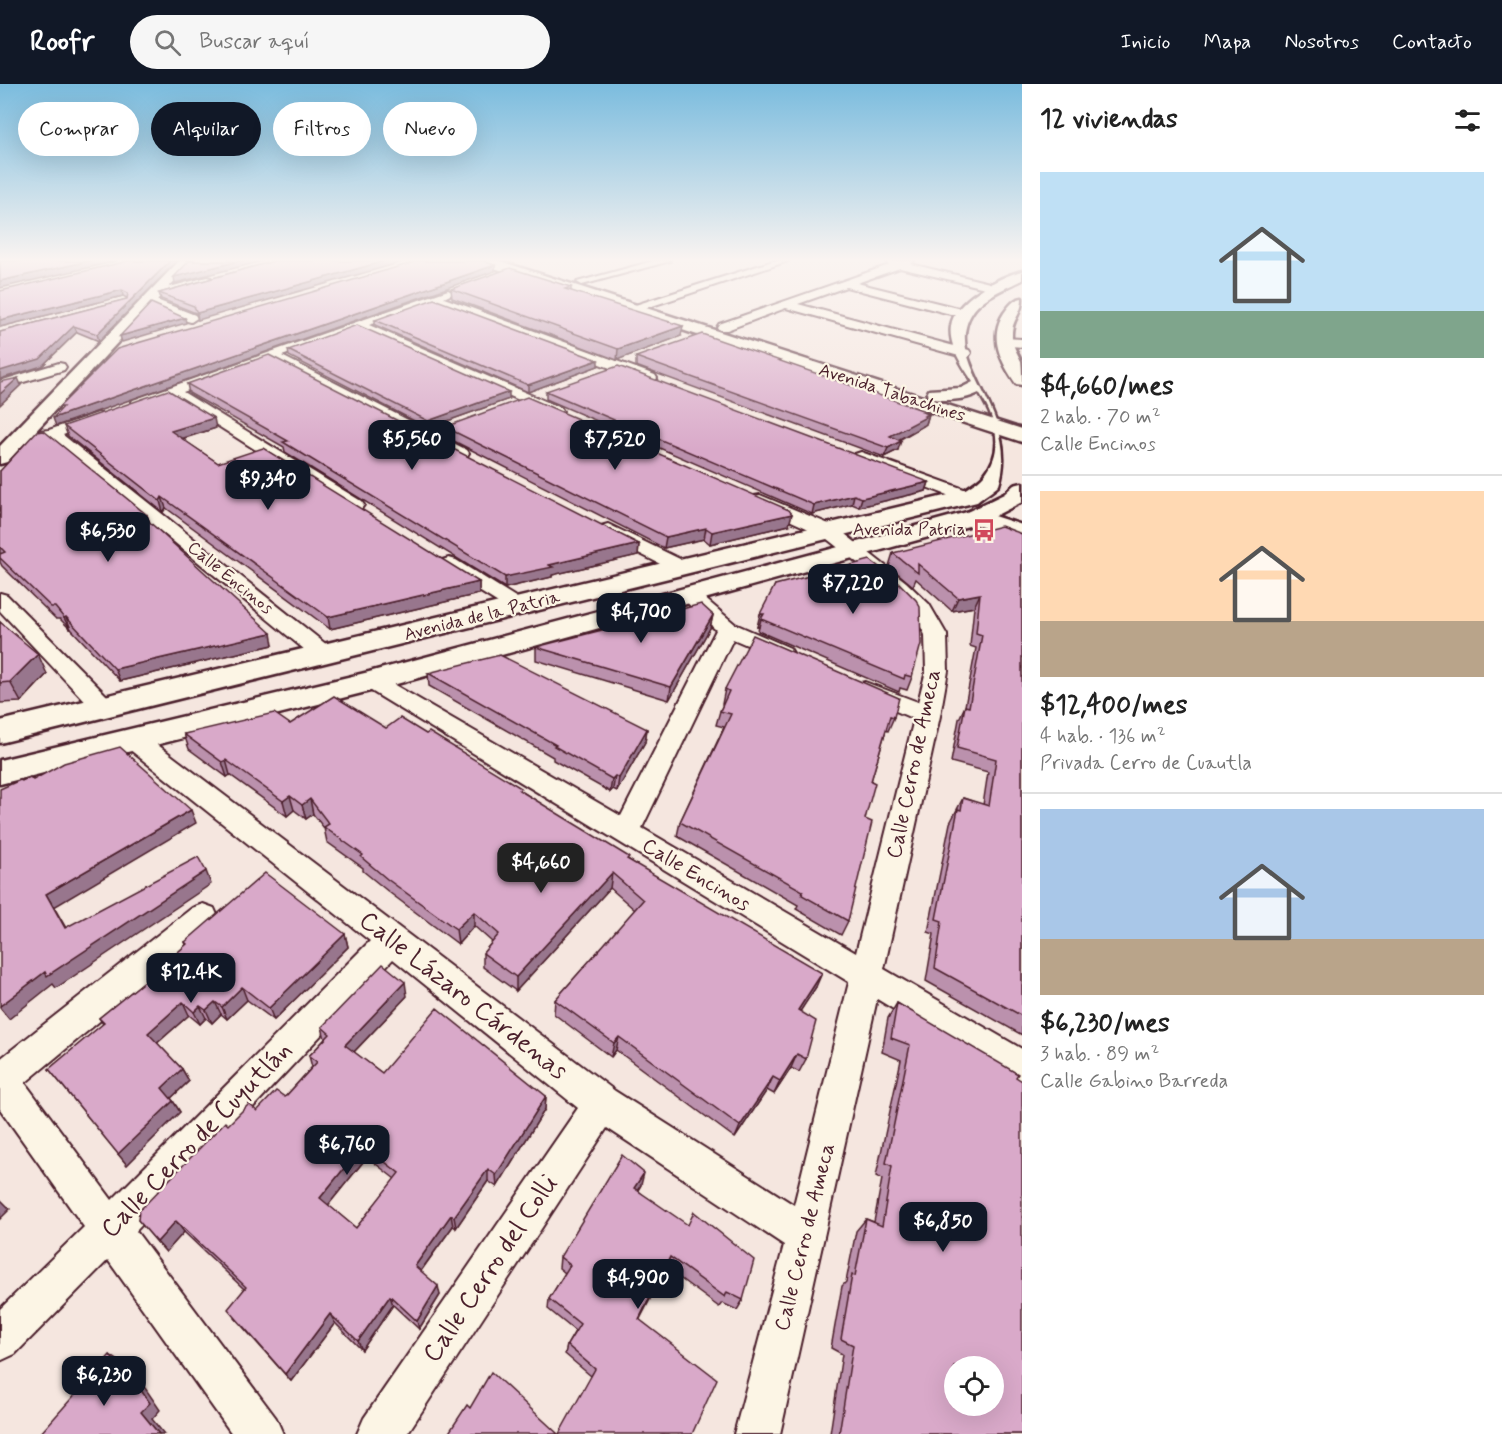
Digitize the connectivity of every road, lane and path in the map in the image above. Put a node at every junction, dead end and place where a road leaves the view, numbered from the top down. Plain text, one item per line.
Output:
1 (127, 324) edge
2 (503, 324) edge
3 (696, 324) edge
4 (732, 324) edge
5 (856, 324) edge
6 (959, 324) edge
7 (1005, 324) edge
8 (358, 325) joint
9 (715, 330) junction
10 (687, 340) edge
11 (1003, 342) junction
12 (1022, 343) edge
13 (121, 349) edge
14 (964, 354) junction
15 (98, 356) junction
16 (272, 356) junction
17 (637, 359) edge
18 (63, 363) joint
19 (617, 366) junction
20 (595, 374) edge
21 (1022, 380) edge
22 (662, 383) edge
23 (983, 384) junction
24 (0, 385) edge
25 (550, 390) edge
26 (172, 391) junction
27 (34, 393) dead end
28 (936, 394) junction
29 (528, 399) junction
30 (128, 407) edge
31 (506, 407) edge
32 (106, 415) edge
33 (571, 417) edge
34 (1013, 426) edge
35 (450, 428) edge
36 (52, 434) junction
37 (427, 436) junction
38 (19, 438) junction
39 (853, 454) edge
40 (0, 458) edge
41 (480, 463) edge
42 (1022, 490) edge
43 (743, 493) edge
44 (1022, 507) edge
45 (977, 509) junction
46 (370, 515) edge
47 (596, 524) edge
48 (829, 531) junction
49 (1022, 533) edge
50 (855, 550) junction
51 (439, 558) edge
52 (681, 567) junction
53 (689, 595) junction
54 (0, 599) edge
55 (518, 607) junction
56 (727, 629) junction
57 (324, 654) junction
58 (801, 661) edge
59 (843, 680) edge
60 (371, 681) junction
61 (104, 707) junction
62 (928, 716) junction
63 (0, 732) edge
64 (133, 739) junction
65 (0, 772) edge
66 (626, 833) junction
67 (202, 917) dead end
68 (391, 940) junction
69 (867, 976) junction
70 (1022, 1068) edge
71 (0, 1080) edge
72 (602, 1104) junction
73 (112, 1228) junction
74 (806, 1236) junction
75 (0, 1339) edge
76 (260, 1434) edge
77 (380, 1434) edge
78 (757, 1434) edge

1 - 15 main road
2 - 19 street
3 - 9 main road, Avenida Tabachines
4 - 9 street
5 - 14 street
6 - 14 main road
7 - 11 main road
8 - 16 street
8 - 29 street
9 - 10 street
9 - 28 main road, Avenida Tabachines
9 - 34 main road, Avenida Tabachines
11 - 12 street
11 - 21 main road
13 - 15 street
14 - 23 main road
15 - 38 main road
16 - 26 street
16 - 37 street
17 - 19 street
18 - 24 street
18 - 27 main road
19 - 20 street
19 - 22 street
23 - 28 main road
23 - 34 main road
25 - 29 street
26 - 30 street
26 - 46 street
28 - 34 main road, Avenida Tabachines
29 - 31 street
29 - 33 street
32 - 36 street
34 - 45 main road, Avenida de la Patria
35 - 37 street
36 - 38 street
36 - 57 street, Calle Encinos
37 - 41 street
38 - 40 main road
39 - 45 street
42 - 45 main road, Avenida de la Patria
43 - 48 street, Calle Cerro de Ameca
44 - 45 main road
45 - 48 main road, Avenida de la Patria
45 - 49 main road
45 - 50 main road, Avenida de la Patria
47 - 52 street
48 - 50 street, Calle Cerro de Ameca
48 - 52 main road, Avenida de la Patria
50 - 53 main road, Avenida de la Patria
50 - 62 street, Calle Cerro de Ameca
51 - 55 street
52 - 55 main road, Avenida de la Patria
53 - 56 street
53 - 60 main road, Avenida de la Patria
54 - 61 street
55 - 57 main road, Avenida de la Patria
56 - 58 street
56 - 66 street
57 - 61 main road, Avenida de la Patria
59 - 62 street
60 - 64 main road, Avenida de la Patria
60 - 66 street, Calle Encinos
61 - 63 main road, Avenida de la Patria
62 - 69 street, Calle Cerro de Ameca
64 - 65 main road, Avenida de la Patria
64 - 68 street, Calle Lázaro Cárdenas
66 - 69 street, Calle Encinos
67 - 71 street
68 - 72 street, Calle Lázaro Cárdenas
68 - 73 street, Calle Cerro de Cuyutlán
69 - 70 street, Calle Encinos
69 - 74 street, Calle Cerro de Ameca
71 - 73 street
72 - 74 street, Calle Lázaro Cárdenas
72 - 77 street, Calle Cerro del Colli
73 - 75 street, Calle Cerro de Cuyutlán
73 - 76 street
74 - 78 street, Calle Cerro de Ameca

